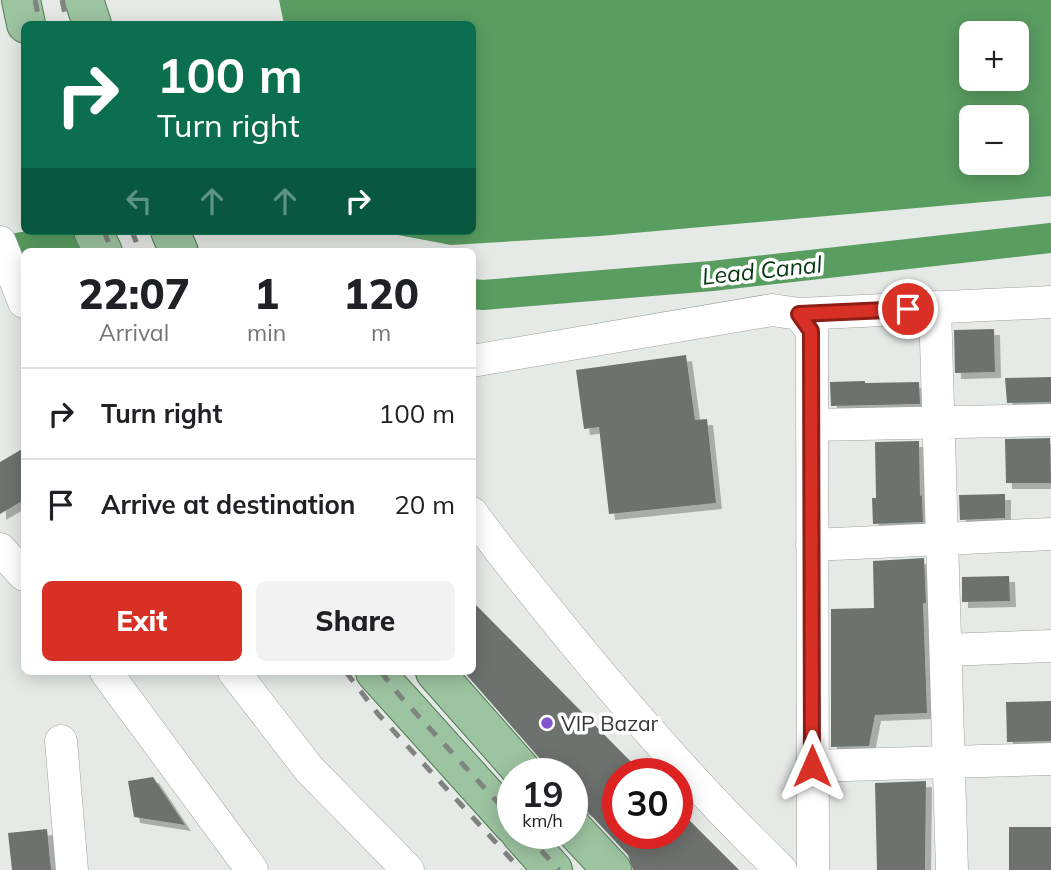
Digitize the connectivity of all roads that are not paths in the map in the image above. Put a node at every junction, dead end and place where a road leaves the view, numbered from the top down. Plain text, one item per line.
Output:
1 (21, 0) edge
2 (84, 0) edge
3 (25, 21) edge
4 (91, 21) edge
5 (0, 242) edge
6 (21, 295) edge
7 (1051, 302) edge
8 (935, 307) junction
9 (799, 314) junction
10 (476, 359) edge
11 (1051, 420) edge
12 (939, 422) junction
13 (812, 425) junction
14 (476, 518) edge
15 (1051, 534) edge
16 (944, 541) junction
17 (812, 545) junction
18 (0, 549) edge
19 (21, 572) edge
20 (1051, 646) edge
21 (946, 650) junction
22 (108, 675) edge
23 (236, 675) edge
24 (438, 675) edge
25 (389, 676) edge
26 (61, 741) dead end
27 (511, 758) edge
28 (1051, 759) edge
29 (948, 762) junction
30 (812, 766) junction
31 (497, 806) edge
32 (588, 844) edge
33 (534, 849) edge
34 (72, 870) edge
35 (252, 870) edge
36 (408, 870) edge
37 (553, 870) edge
38 (612, 870) edge
39 (781, 870) edge
40 (813, 870) edge
41 (952, 870) edge

1 - 3 main road
2 - 4 main road
5 - 6 street
7 - 8 street
8 - 9 street
8 - 12 street
9 - 10 street
9 - 13 street
11 - 12 street
12 - 13 street
12 - 16 street
13 - 17 street
14 - 39 street
15 - 16 street
16 - 17 street
16 - 21 street
17 - 30 street
18 - 19 street
20 - 21 street
21 - 29 street
22 - 35 street
23 - 36 street
24 - 27 main road
25 - 31 main road
26 - 34 street
28 - 29 street
29 - 30 street
29 - 41 street
30 - 40 street
32 - 38 main road
33 - 37 main road

